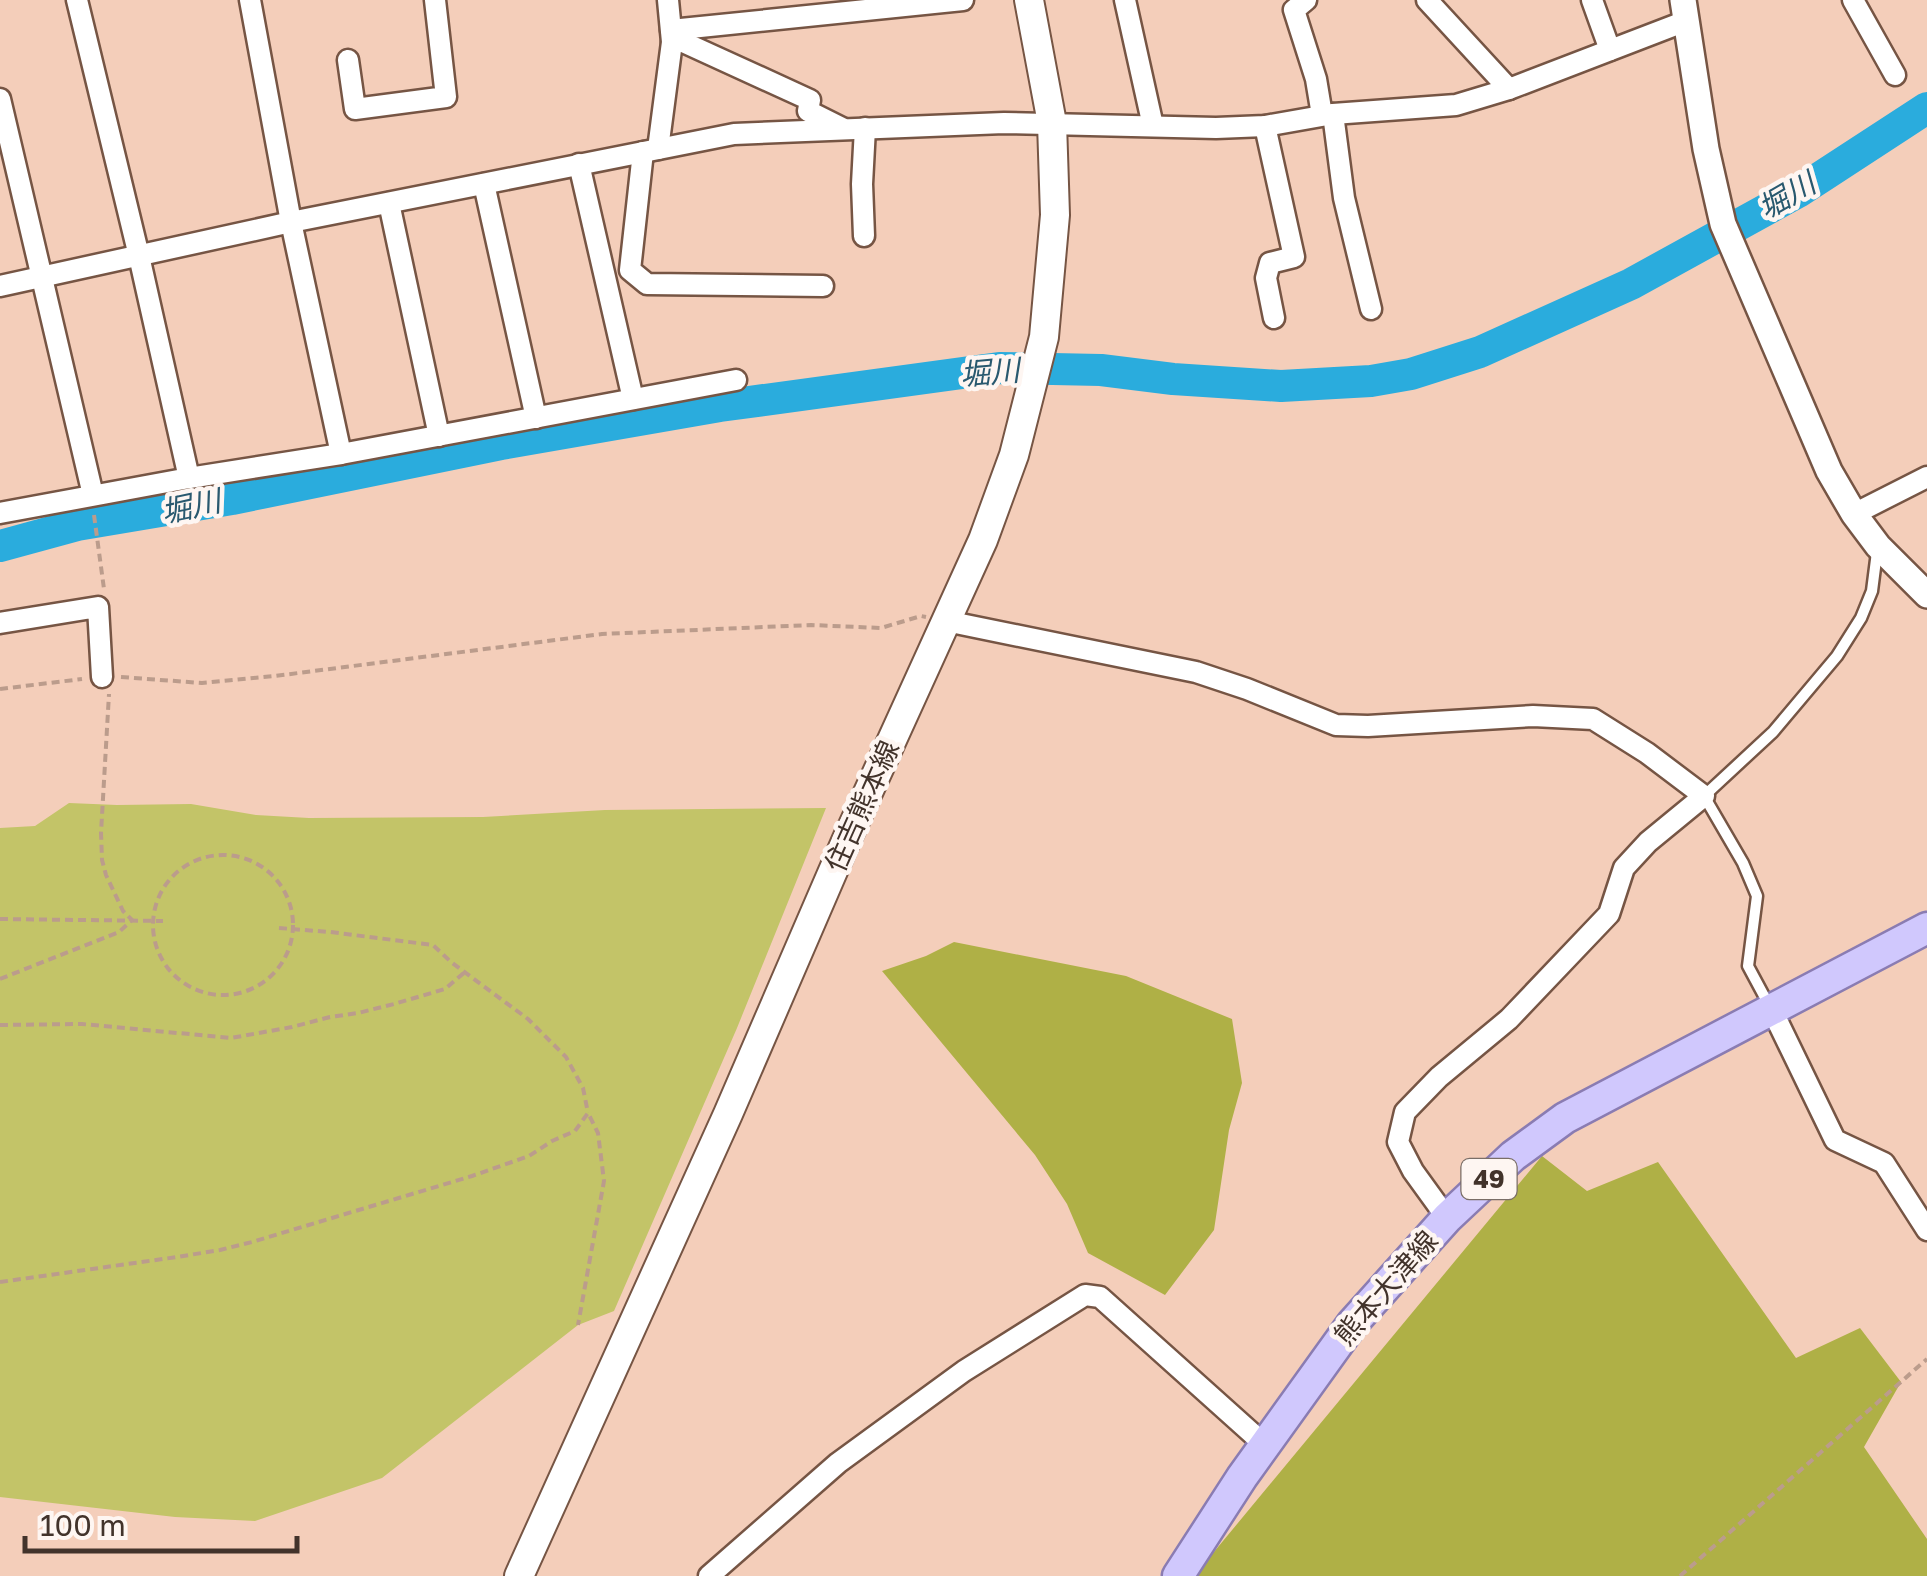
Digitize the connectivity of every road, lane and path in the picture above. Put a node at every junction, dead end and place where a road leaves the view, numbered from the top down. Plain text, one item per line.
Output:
1 (78, 0) edge
2 (250, 0) edge
3 (435, 0) edge
4 (668, 0) edge
5 (964, 0) edge
6 (1029, 0) edge
7 (1125, 0) edge
8 (1306, 0) edge
9 (1427, 0) edge
10 (1592, 0) edge
11 (1854, 0) edge
12 (1684, 10) edge
13 (672, 36) junction
14 (1610, 50) junction
15 (348, 60) dead end
16 (1894, 75) dead end
17 (1509, 89) junction
18 (0, 99) edge
19 (1328, 115) junction
20 (1052, 124) junction
21 (1153, 126) junction
22 (1265, 126) junction
23 (854, 128) junction
24 (651, 151) junction
25 (578, 164) junction
26 (484, 184) junction
27 (389, 203) junction
28 (291, 222) junction
29 (864, 236) dead end
30 (139, 256) junction
31 (42, 277) junction
32 (0, 286) edge
33 (823, 286) dead end
34 (1371, 309) dead end
35 (1274, 318) dead end
36 (736, 380) dead end
37 (633, 400) junction
38 (536, 418) junction
39 (439, 436) junction
40 (341, 454) junction
41 (189, 478) junction
42 (1927, 478) edge
43 (92, 498) junction
44 (0, 512) edge
45 (1854, 514) junction
46 (1878, 546) junction
47 (100, 548) dead end
48 (1927, 595) edge
49 (946, 621) junction
50 (0, 624) edge
51 (106, 676) junction
52 (0, 689) edge
53 (1704, 796) junction
54 (0, 919) edge
55 (132, 920) junction
56 (152, 920) junction
57 (163, 921) dead end
58 (278, 928) dead end
59 (1927, 928) edge
60 (293, 930) junction
61 (465, 972) junction
62 (0, 979) edge
63 (1771, 1008) junction
64 (0, 1026) edge
65 (588, 1114) junction
66 (1446, 1218) junction
67 (1927, 1230) edge
68 (0, 1282) edge
69 (578, 1325) dead end
70 (1927, 1359) edge
71 (1265, 1445) junction
72 (519, 1576) edge
73 (709, 1576) edge
74 (1178, 1576) edge
75 (1680, 1576) edge

1 - 30 street
2 - 28 street
3 - 15 street
4 - 13 street
5 - 13 street
6 - 20 main road, 住吉熊本線
7 - 21 street
8 - 19 street
9 - 17 street
10 - 14 street
11 - 16 street
12 - 14 street
12 - 45 street
13 - 23 street
13 - 24 street
14 - 17 street
17 - 19 street
18 - 31 street
19 - 22 street
19 - 34 street
20 - 21 street
20 - 23 street
20 - 49 main road, 住吉熊本線
21 - 22 street
22 - 35 street
23 - 24 street
23 - 29 street
24 - 25 street
24 - 33 street
25 - 26 street
25 - 37 street
26 - 27 street
26 - 38 street
27 - 28 street
27 - 39 street
28 - 30 street
28 - 40 street
30 - 31 street
30 - 41 street
31 - 32 street
31 - 43 street
36 - 37 street
37 - 38 street
38 - 39 street
39 - 40 street
40 - 41 street
41 - 43 street
42 - 45 street
43 - 44 street
43 - 47 path
45 - 46 street
46 - 48 street
46 - 53 lane
49 - 51 path
49 - 53 street
49 - 72 main road, 住吉熊本線
50 - 51 street
51 - 52 path
51 - 55 path
53 - 63 lane
53 - 66 street
54 - 55 path
55 - 56 path
55 - 62 path
56 - 57 path
56 - 60 path
56 - 60 path
58 - 60 path
59 - 63 main road, 熊本大津線 / 49
60 - 61 path
61 - 64 path
61 - 65 path
63 - 66 main road, 熊本大津線 / 49
63 - 67 street
65 - 68 path
65 - 69 path
66 - 71 main road, 熊本大津線 / 49
70 - 75 path
71 - 73 street
71 - 74 main road, 熊本大津線 / 49

